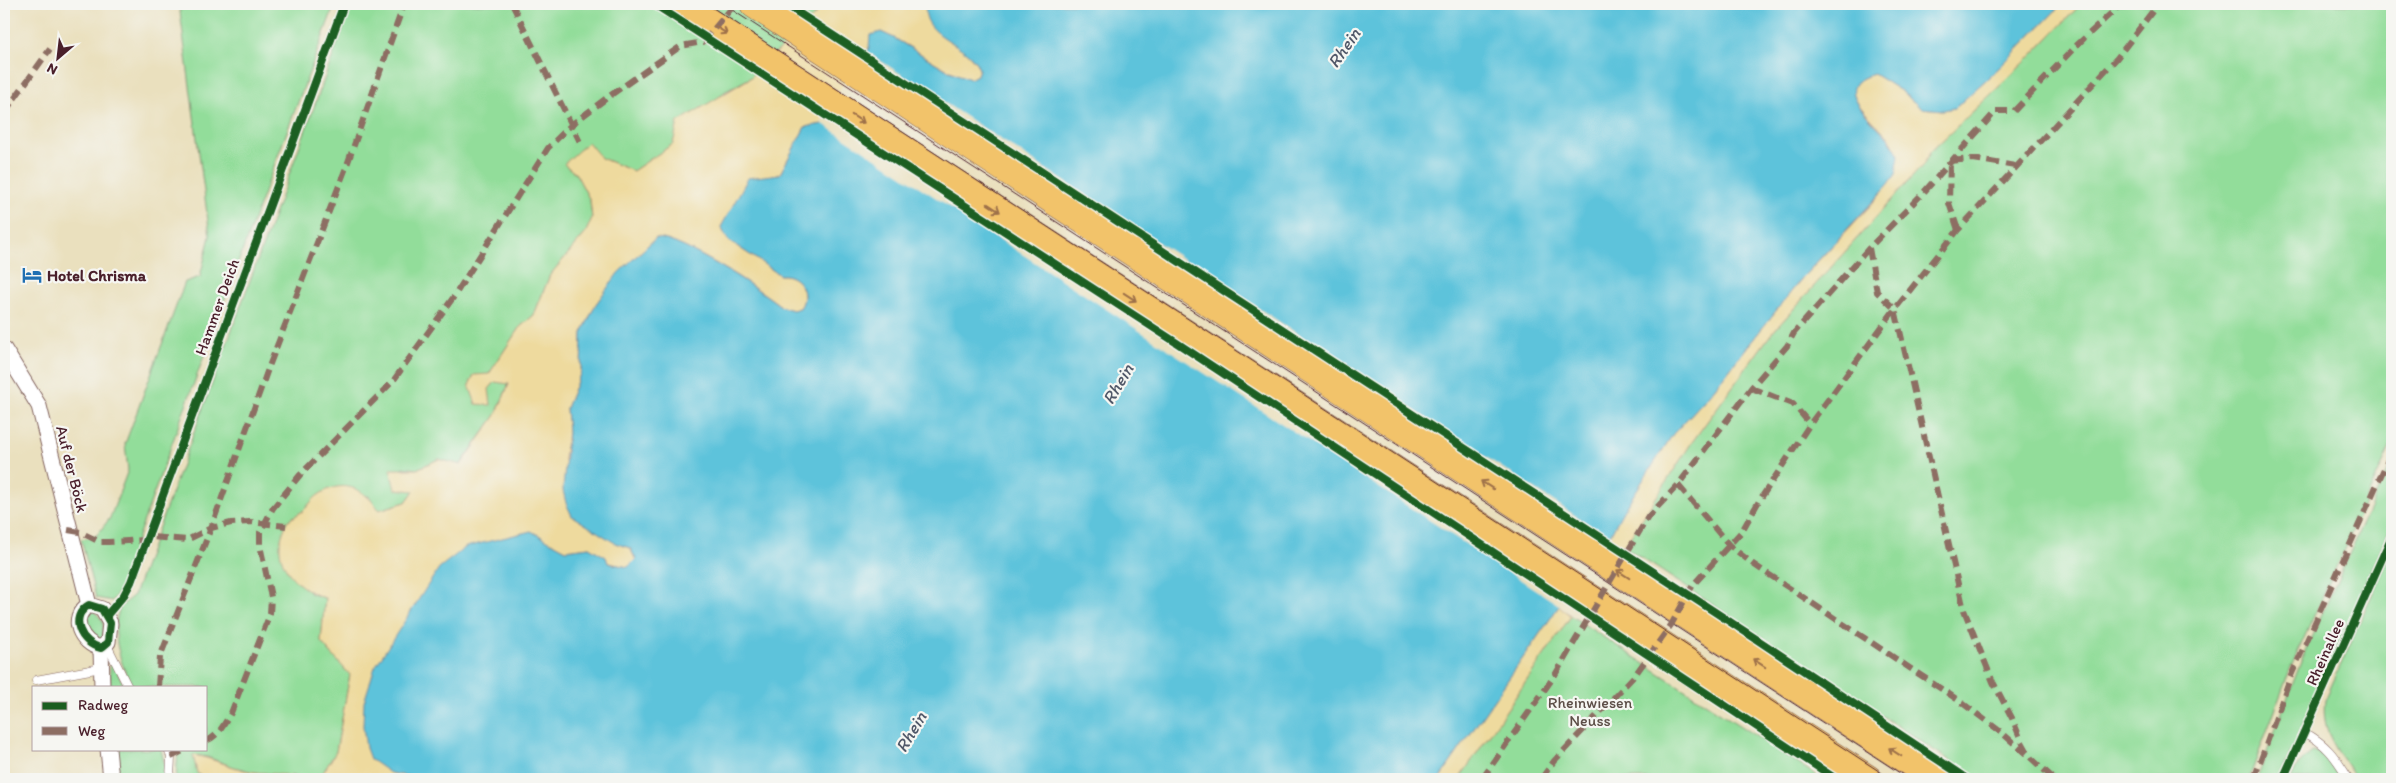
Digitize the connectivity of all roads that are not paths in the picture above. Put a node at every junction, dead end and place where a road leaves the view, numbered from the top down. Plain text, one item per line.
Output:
1 (344, 4) edge
2 (681, 4) edge
3 (754, 4) edge
4 (4, 349) edge
5 (2392, 536) edge
6 (89, 605) junction
7 (107, 615) junction
8 (104, 647) junction
9 (101, 668) junction
10 (36, 680) dead end
11 (102, 686) edge
12 (127, 686) edge
13 (2304, 732) junction
14 (108, 750) edge
15 (168, 750) edge
16 (110, 779) edge
17 (170, 779) edge
18 (1868, 779) edge
19 (1936, 779) edge
20 (2283, 779) edge
21 (2349, 779) edge

1 - 7 lane, Hammer Deich
2 -> 18 highway
19 -> 3 highway
4 - 6 street, Auf der Böck
5 - 13 lane, Rheinallee
6 - 7 street
6 - 8 street
7 - 8 street
8 - 9 street
8 - 12 lane
9 - 10 lane
9 - 11 street
13 - 20 lane, Rheinallee
13 - 21 lane
14 - 16 street
15 - 17 lane

